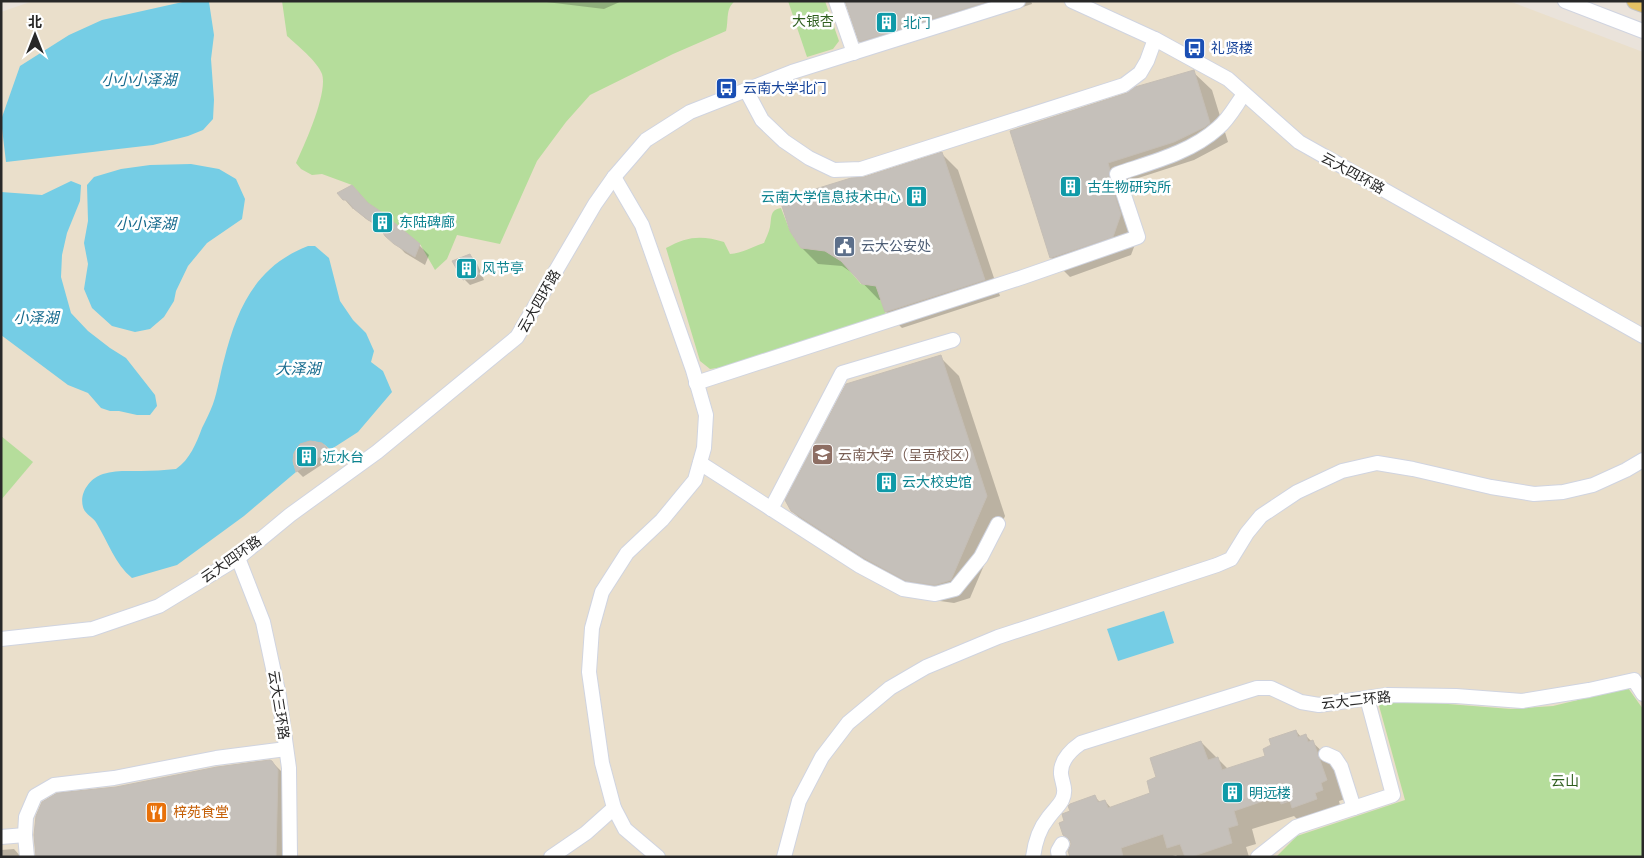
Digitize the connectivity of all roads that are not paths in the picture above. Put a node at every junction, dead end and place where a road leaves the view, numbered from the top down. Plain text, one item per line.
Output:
1 (836, 1) edge
2 (1018, 1) edge
3 (1072, 1) edge
4 (1565, 1) edge
5 (1635, 1) edge
6 (1643, 4) edge
7 (1643, 30) edge
8 (1154, 39) junction
9 (854, 53) junction
10 (746, 90) junction
11 (1244, 94) junction
12 (614, 177) junction
13 (1643, 336) edge
14 (953, 340) dead end
15 (696, 383) junction
16 (1643, 460) edge
17 (700, 463) junction
18 (771, 508) junction
19 (998, 524) dead end
20 (238, 558) junction
21 (1, 639) edge
22 (1638, 678) edge
23 (1643, 694) edge
24 (1367, 698) junction
25 (286, 749) junction
26 (1326, 754) dead end
27 (614, 808) junction
28 (1354, 808) junction
29 (25, 834) junction
30 (1, 837) edge
31 (27, 857) edge
32 (290, 857) edge
33 (550, 857) edge
34 (658, 857) edge
35 (784, 857) edge
36 (1033, 857) edge
37 (1258, 857) edge

1 - 9 street
2 - 9 street, 云大四环路
3 - 8 street, 云大四环路
4 - 7 street
5 - 6 main road
8 - 10 street
8 - 11 street, 云大四环路
9 - 10 street, 云大四环路
10 - 12 street, 云大四环路
11 - 13 street, 云大四环路
11 - 15 street
12 - 15 street
12 - 20 street, 云大四环路
14 - 18 street
15 - 17 street
16 - 35 street
17 - 18 street
17 - 27 street
18 - 19 street
20 - 21 street, 云大四环路
20 - 25 street, 云大三环路
22 - 23 street, 云大二环路
22 - 24 street, 云大二环路
24 - 28 street
24 - 36 street, 云大二环路
25 - 29 street
25 - 32 street, 云大三环路
26 - 28 street
27 - 33 street
27 - 34 street
28 - 37 street
29 - 30 street
29 - 31 street

